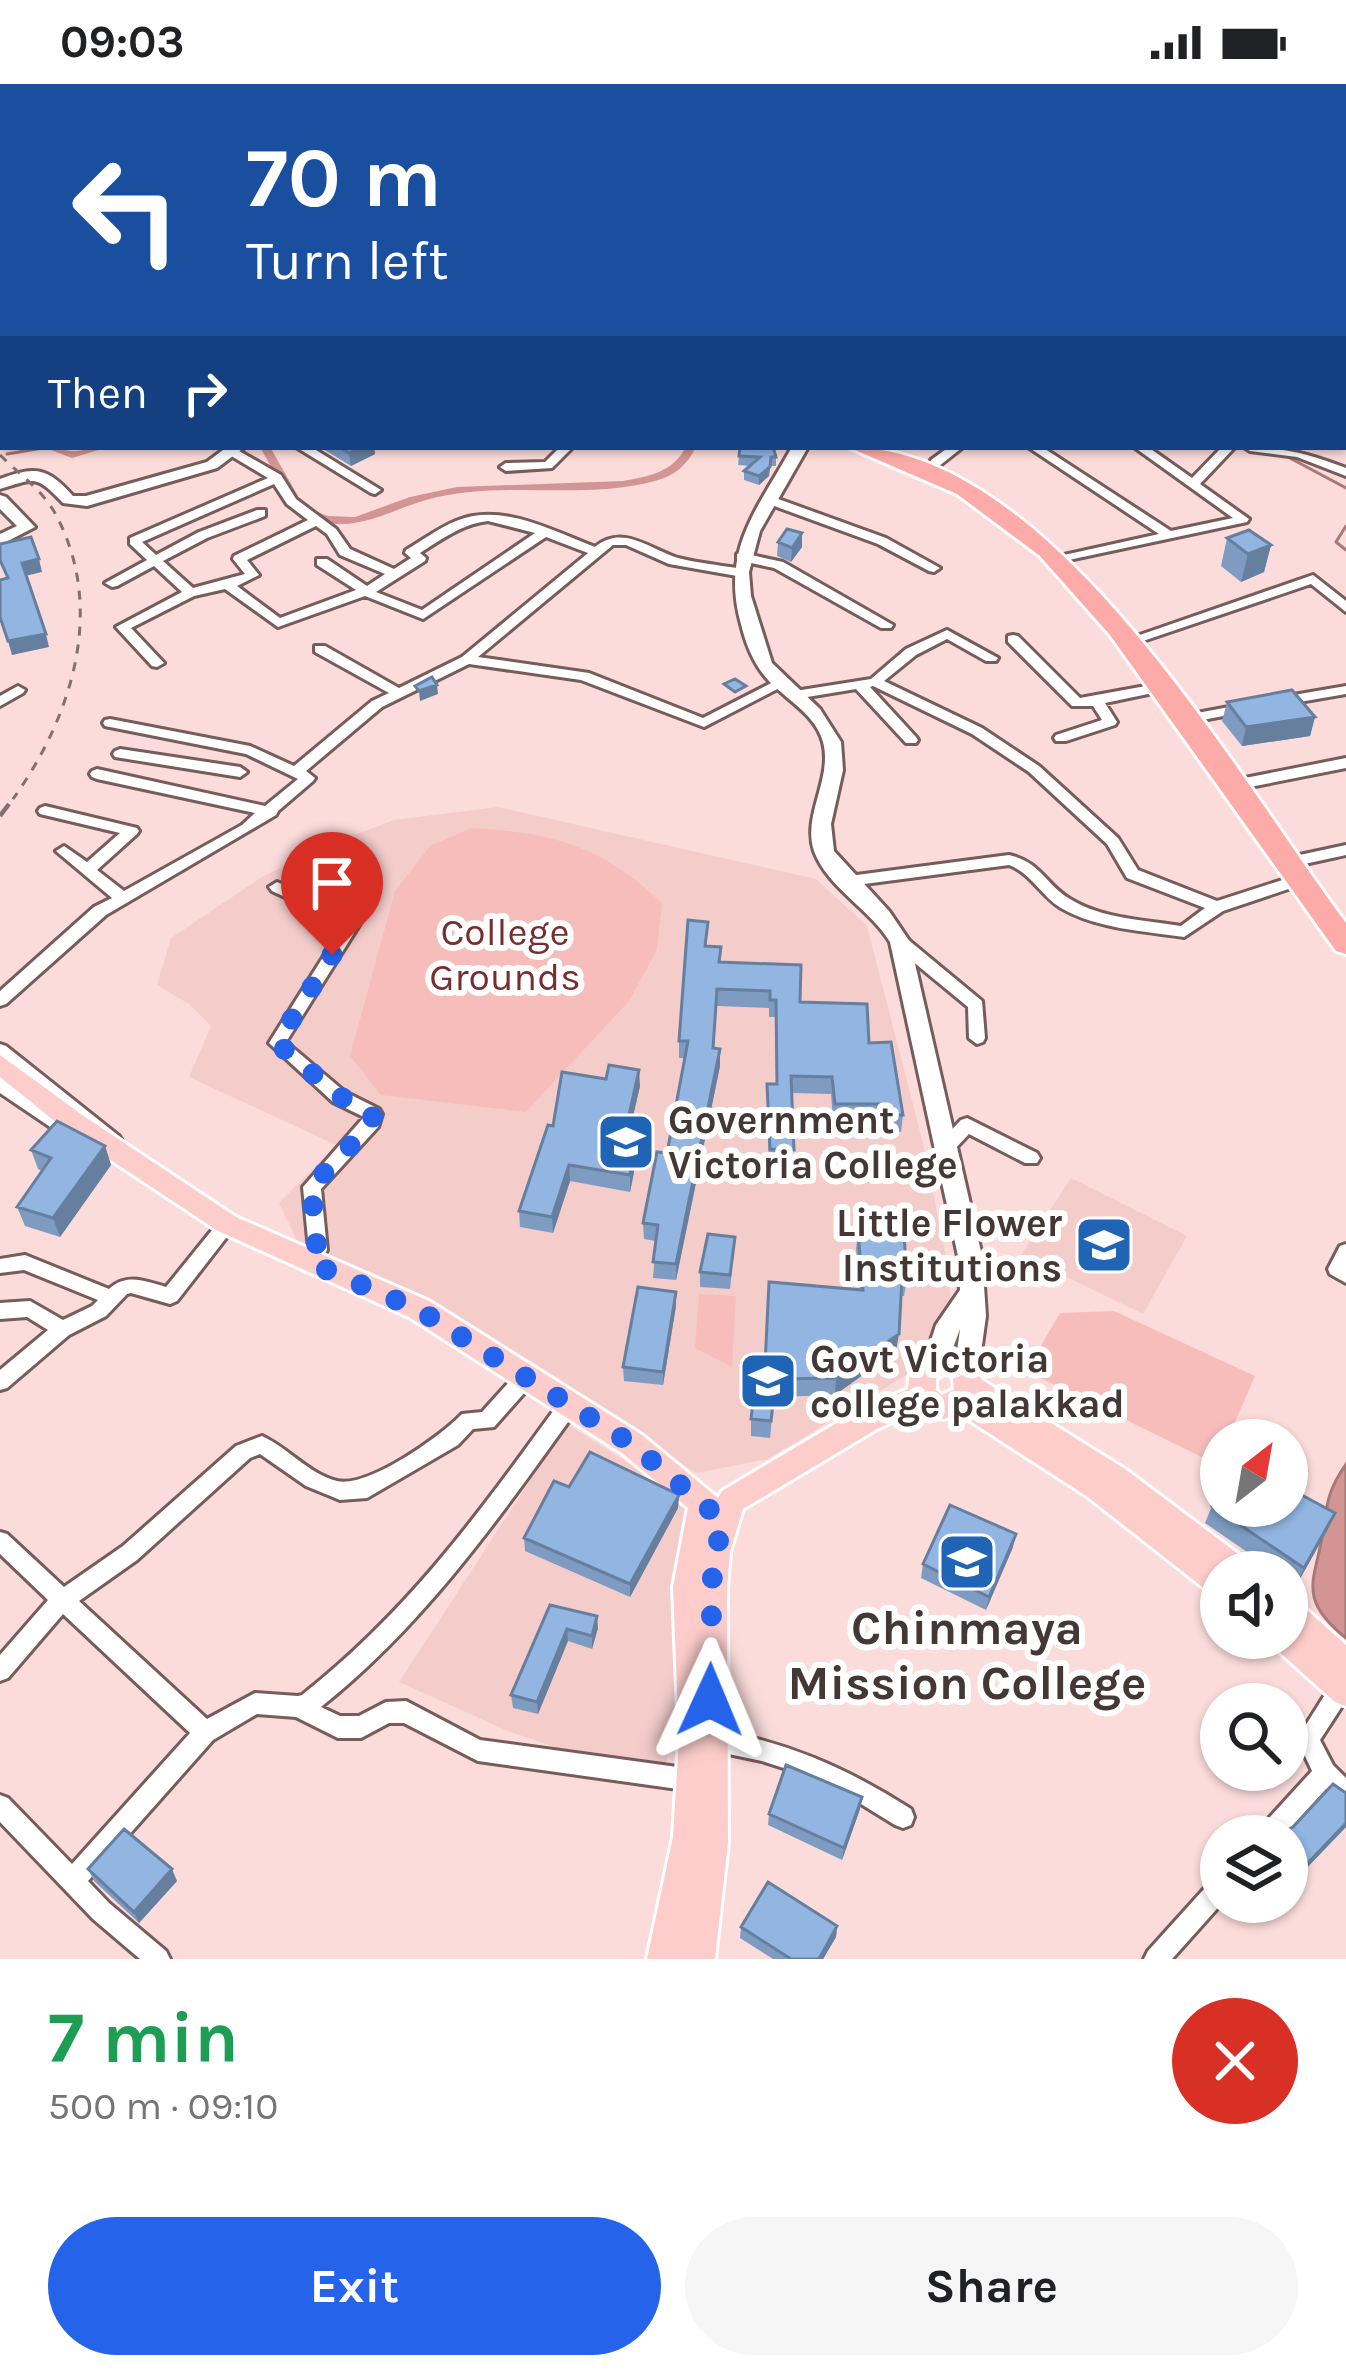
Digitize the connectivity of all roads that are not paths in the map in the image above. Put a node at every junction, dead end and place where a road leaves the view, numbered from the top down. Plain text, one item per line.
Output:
1 (233, 450) edge
2 (235, 450) edge
3 (307, 450) edge
4 (564, 450) edge
5 (783, 450) edge
6 (798, 450) edge
7 (868, 450) edge
8 (896, 450) edge
9 (953, 450) edge
10 (1039, 450) edge
11 (1144, 450) edge
12 (1226, 450) edge
13 (1302, 451) edge
14 (935, 463) junction
15 (506, 467) dead end
16 (786, 472) junction
17 (1346, 472) edge
18 (15, 478) edge
19 (277, 478) junction
20 (1192, 485) junction
21 (375, 490) dead end
22 (0, 500) edge
23 (770, 500) junction
24 (261, 513) dead end
25 (315, 521) junction
26 (544, 532) junction
27 (1170, 536) junction
28 (0, 540) edge
29 (594, 551) junction
30 (1069, 558) junction
31 (152, 561) junction
32 (322, 562) dead end
33 (740, 564) junction
34 (934, 568) dead end
35 (395, 574) junction
36 (112, 583) dead end
37 (227, 585) junction
38 (369, 590) junction
39 (190, 593) junction
40 (1346, 608) edge
41 (886, 625) dead end
42 (1142, 637) junction
43 (1013, 639) dead end
44 (320, 649) dead end
45 (991, 658) dead end
46 (467, 660) junction
47 (157, 663) dead end
48 (868, 684) junction
49 (1162, 687) junction
50 (788, 689) junction
51 (1346, 689) edge
52 (18, 690) dead end
53 (397, 692) junction
54 (1097, 701) junction
55 (0, 703) edge
56 (1197, 717) junction
57 (110, 723) dead end
58 (179, 737) junction
59 (1061, 739) dead end
60 (910, 740) dead end
61 (201, 741) junction
62 (226, 746) junction
63 (120, 754) dead end
64 (160, 760) junction
65 (1346, 763) edge
66 (184, 764) junction
67 (214, 769) junction
68 (298, 770) junction
69 (240, 772) dead end
70 (98, 774) dead end
71 (141, 783) junction
72 (1244, 783) junction
73 (167, 788) junction
74 (200, 795) junction
75 (44, 811) dead end
76 (271, 812) junction
77 (1346, 850) edge
78 (64, 851) dead end
79 (88, 868) junction
80 (1299, 870) junction
81 (849, 881) junction
82 (277, 887) dead end
83 (121, 897) junction
84 (1217, 907) junction
85 (1346, 921) edge
86 (900, 942) junction
87 (1346, 944) edge
88 (0, 1000) edge
89 (977, 1038) dead end
90 (0, 1050) edge
91 (0, 1064) edge
92 (0, 1084) edge
93 (944, 1149) junction
94 (125, 1154) junction
95 (1031, 1158) dead end
96 (226, 1224) junction
97 (1346, 1251) edge
98 (311, 1263) junction
99 (0, 1266) edge
100 (1346, 1276) edge
101 (973, 1292) junction
102 (112, 1298) junction
103 (0, 1311) edge
104 (62, 1329) junction
105 (526, 1377) junction
106 (926, 1380) junction
107 (0, 1382) edge
108 (966, 1388) junction
109 (569, 1405) junction
110 (713, 1513) junction
111 (0, 1541) edge
112 (1210, 1551) edge
113 (1200, 1567) edge
114 (61, 1601) junction
115 (1308, 1637) edge
116 (1308, 1654) edge
117 (0, 1670) edge
118 (1345, 1681) edge
119 (298, 1707) junction
120 (205, 1732) junction
121 (702, 1740) junction
122 (1325, 1773) junction
123 (692, 1780) junction
124 (1346, 1792) edge
125 (0, 1806) edge
126 (1287, 1815) edge
127 (902, 1816) dead end
128 (73, 1881) junction
129 (1200, 1910) edge
130 (158, 1959) edge
131 (664, 1959) edge
132 (698, 1959) edge
133 (1156, 1959) edge

1 - 18 main road
2 - 19 street
3 - 21 street
4 - 15 street
5 - 16 main road
6 - 16 main road
7 - 49 highway
8 - 14 highway
9 - 14 street
10 - 27 street
11 - 20 street
12 - 20 street
13 - 17 street
14 - 30 highway
16 - 23 main road
19 - 25 street
19 - 31 street
20 - 27 street
22 - 28 main road
23 - 33 main road
23 - 34 street
24 - 31 street
25 - 35 street
25 - 37 street
26 - 29 street
26 - 35 street
26 - 38 street
27 - 30 street
29 - 33 street
29 - 46 street
30 - 42 highway
31 - 36 street
31 - 39 street
32 - 38 street
33 - 41 street
33 - 50 main road
35 - 38 street
37 - 38 street
37 - 39 street
39 - 47 street
40 - 42 street
42 - 56 highway
43 - 54 street
44 - 53 street
45 - 48 street
46 - 50 street
46 - 53 street
48 - 50 street
48 - 60 street
48 - 84 street
49 - 54 street
49 - 80 highway
50 - 81 main road
51 - 56 street
52 - 55 street
53 - 68 street
54 - 59 street
56 - 72 highway
57 - 58 street
58 - 61 street
58 - 64 street
61 - 62 street
61 - 66 street
62 - 67 street
62 - 68 street
63 - 64 street
64 - 66 street
64 - 71 street
65 - 72 street
66 - 67 street
66 - 73 street
67 - 69 street
67 - 74 street
68 - 76 street
70 - 71 street
71 - 73 street
72 - 80 highway
73 - 74 street
74 - 76 street
75 - 79 street
76 - 83 street
77 - 80 street
78 - 79 street
79 - 83 street
80 - 84 street
80 - 85 highway
80 - 87 highway
81 - 84 street
81 - 86 main road
82 - 98 street
83 - 88 street
86 - 89 street
86 - 93 main road
90 - 94 street
91 - 94 main road
92 - 94 street
93 - 95 street
93 - 101 main road
94 - 96 main road
96 - 98 main road
96 - 102 street
97 - 100 street
98 - 105 main road
99 - 102 street
101 - 106 main road
101 - 108 main road
102 - 104 street
103 - 104 street
104 - 107 street
105 - 109 main road
105 - 114 street
106 - 108 main road
106 - 108 main road
106 - 110 main road
108 - 112 main road
108 - 113 main road
109 - 110 main road
109 - 119 street
110 - 121 main road
111 - 114 street
114 - 117 street
114 - 120 street
115 - 118 main road
116 - 118 main road
118 - 122 street
119 - 120 street
119 - 123 street
120 - 128 street
121 - 123 main road
121 - 127 street
121 - 132 main road
122 - 124 street
122 - 126 street
123 - 131 main road
125 - 128 street
128 - 130 street
129 - 133 street

